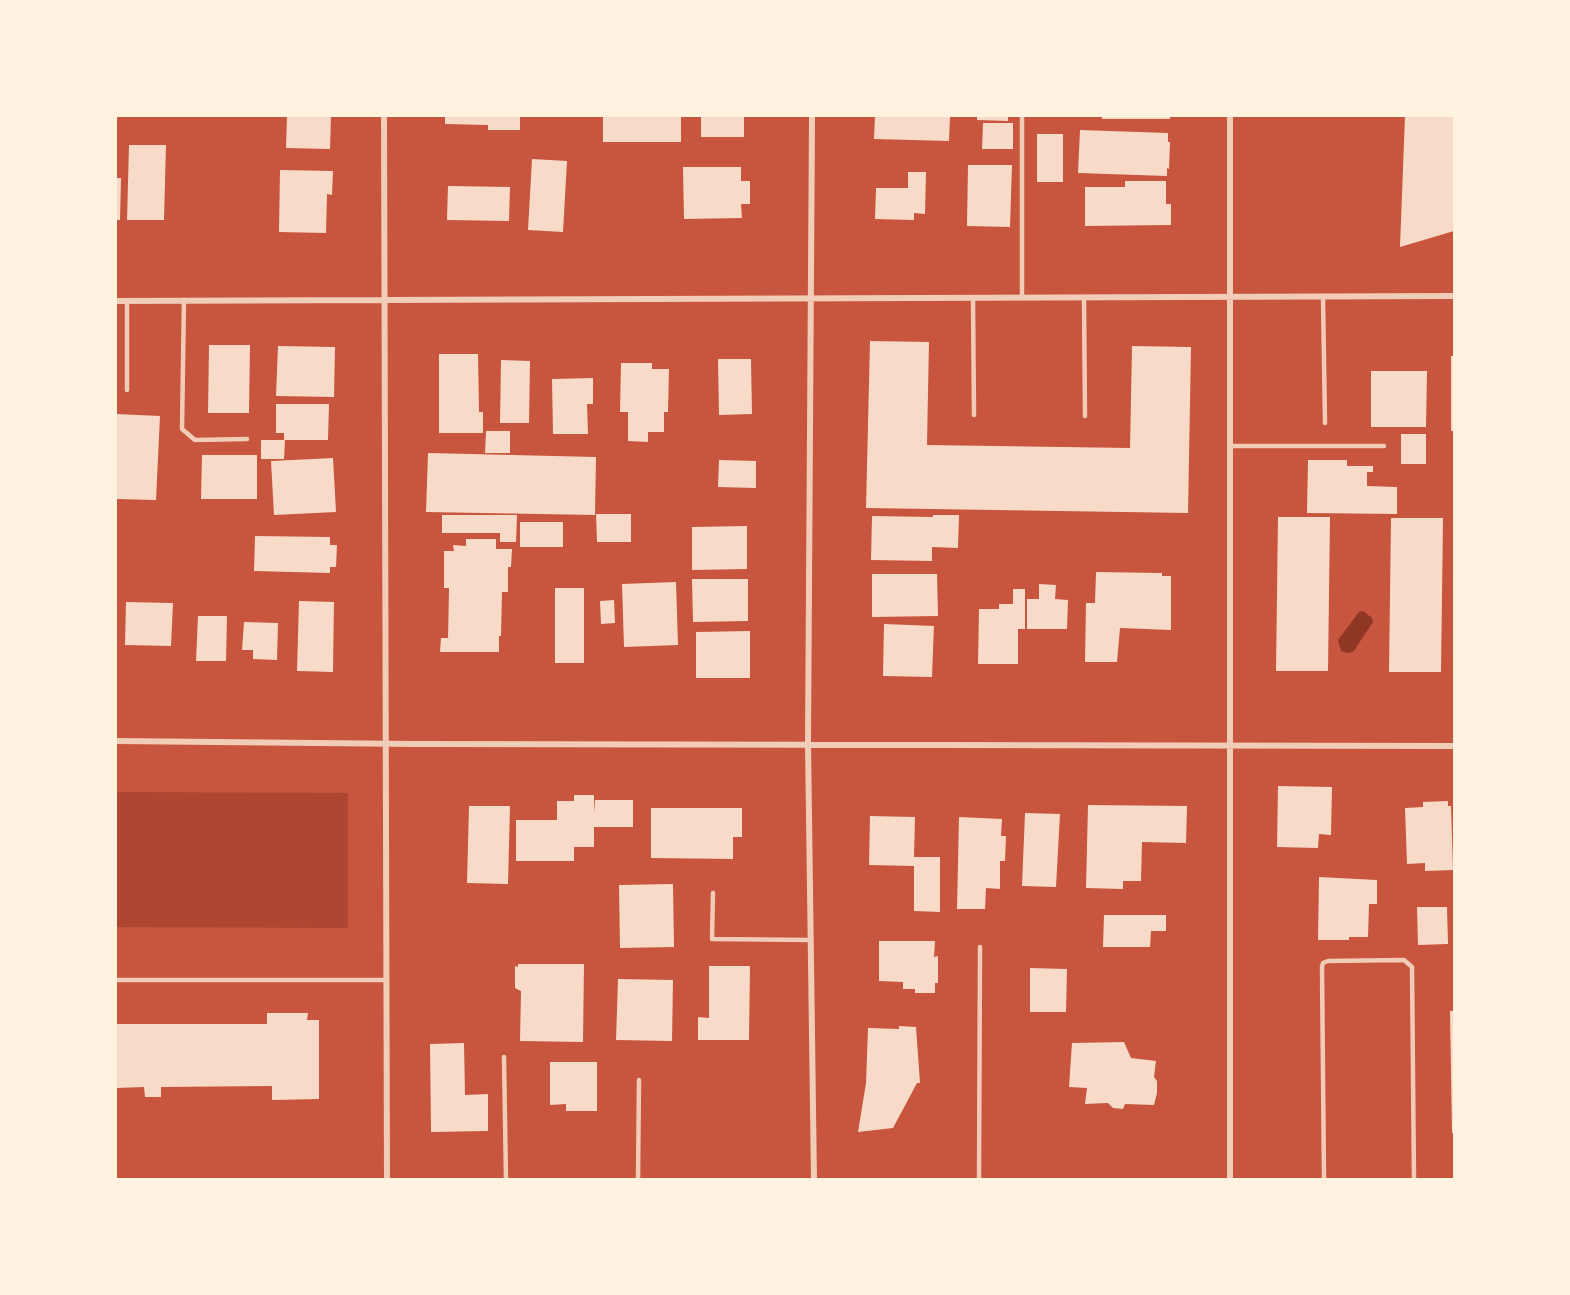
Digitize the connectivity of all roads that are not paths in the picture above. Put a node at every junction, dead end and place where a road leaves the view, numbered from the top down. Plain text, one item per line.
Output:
1 (384, 116) edge
2 (812, 116) edge
3 (1022, 116) edge
4 (1230, 116) edge
5 (1455, 296) edge
6 (1084, 297) junction
7 (1230, 297) junction
8 (1323, 297) junction
9 (810, 298) junction
10 (973, 298) junction
11 (1022, 298) junction
12 (127, 300) junction
13 (184, 300) junction
14 (385, 300) junction
15 (116, 301) edge
16 (127, 390) dead end
17 (974, 415) dead end
18 (1085, 416) dead end
19 (1325, 423) dead end
20 (247, 439) dead end
21 (1230, 446) junction
22 (1384, 446) dead end
23 (116, 741) edge
24 (386, 742) junction
25 (808, 744) junction
26 (1230, 745) junction
27 (1455, 746) edge
28 (713, 893) dead end
29 (811, 940) junction
30 (980, 947) dead end
31 (116, 980) edge
32 (386, 980) junction
33 (504, 1057) dead end
34 (639, 1080) dead end
35 (387, 1179) edge
36 (506, 1179) edge
37 (638, 1179) edge
38 (814, 1179) edge
39 (979, 1179) edge
40 (1230, 1179) edge
41 (1324, 1179) edge
42 (1414, 1179) edge

1 - 14 street
2 - 9 street
3 - 11 lane
4 - 7 street
5 - 8 street
6 - 7 street
6 - 11 street
6 - 18 lane
7 - 8 street
7 - 21 street
8 - 19 lane
9 - 10 street
9 - 14 street
9 - 25 street
10 - 11 street
10 - 17 lane
12 - 13 street
12 - 15 street
12 - 16 lane
13 - 14 street
13 - 20 lane
14 - 24 street
21 - 22 lane
21 - 26 street
23 - 24 street
24 - 25 street
24 - 32 street
25 - 26 street
25 - 29 street
26 - 27 street
26 - 40 street
28 - 29 lane
29 - 38 street
30 - 39 lane
31 - 32 lane
32 - 35 street
33 - 36 lane
34 - 37 lane
41 - 42 lane

